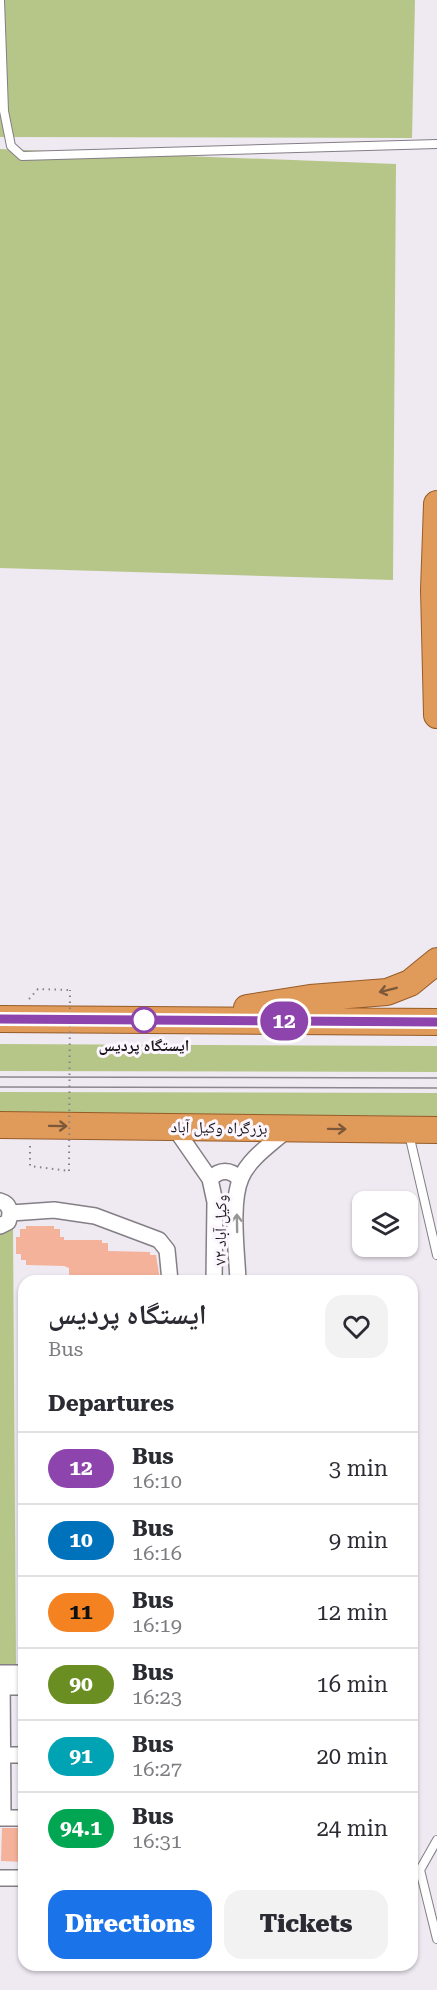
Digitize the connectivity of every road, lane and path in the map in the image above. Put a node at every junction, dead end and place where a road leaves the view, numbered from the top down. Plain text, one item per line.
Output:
1 (0, 0) edge
2 (437, 144) edge
3 (437, 504) edge
4 (437, 715) edge
5 (437, 961) edge
6 (38, 989) dead end
7 (4, 1019) edge
8 (164, 1020) junction
9 (437, 1022) edge
10 (0, 1125) edge
11 (174, 1127) junction
12 (289, 1128) junction
13 (408, 1130) junction
14 (437, 1130) edge
15 (30, 1166) dead end
16 (210, 1179) junction
17 (240, 1179) junction
18 (0, 1201) edge
19 (11, 1213) junction
20 (0, 1226) edge
21 (437, 1255) edge
22 (169, 1275) edge
23 (214, 1275) edge
24 (238, 1275) edge
25 (18, 1675) edge
26 (1, 1680) edge
27 (18, 1685) edge
28 (1, 1755) edge
29 (18, 1755) edge
30 (2, 1818) edge
31 (18, 1818) edge
32 (437, 1840) edge
33 (0, 1878) edge
34 (18, 1878) edge
35 (437, 1938) edge

1 - 2 lane
3 - 4 highway
5 -> 8 highway
6 - 15 path, bridge
7 - 8 highway
8 - 9 highway
10 -> 11 highway, بزرگراه وکیل آباد
11 - 12 highway, بزرگراه وکیل آباد
11 - 16 street, ۷۲ وکیل آباد
12 -> 13 highway, بزرگراه وکیل آباد
12 - 17 street, ۷۲ وکیل آباد
13 - 14 highway, بزرگراه وکیل آباد
13 - 21 lane
16 - 17 street
16 - 23 street, ۷۲ وکیل آباد
24 -> 17 street, ۷۲ وکیل آباد
18 - 19 street
19 - 20 street
19 - 22 street
25 - 26 street
26 - 27 street
26 - 28 street
28 - 29 street
28 - 30 street
30 - 31 street
32 - 35 lane
33 - 34 street

